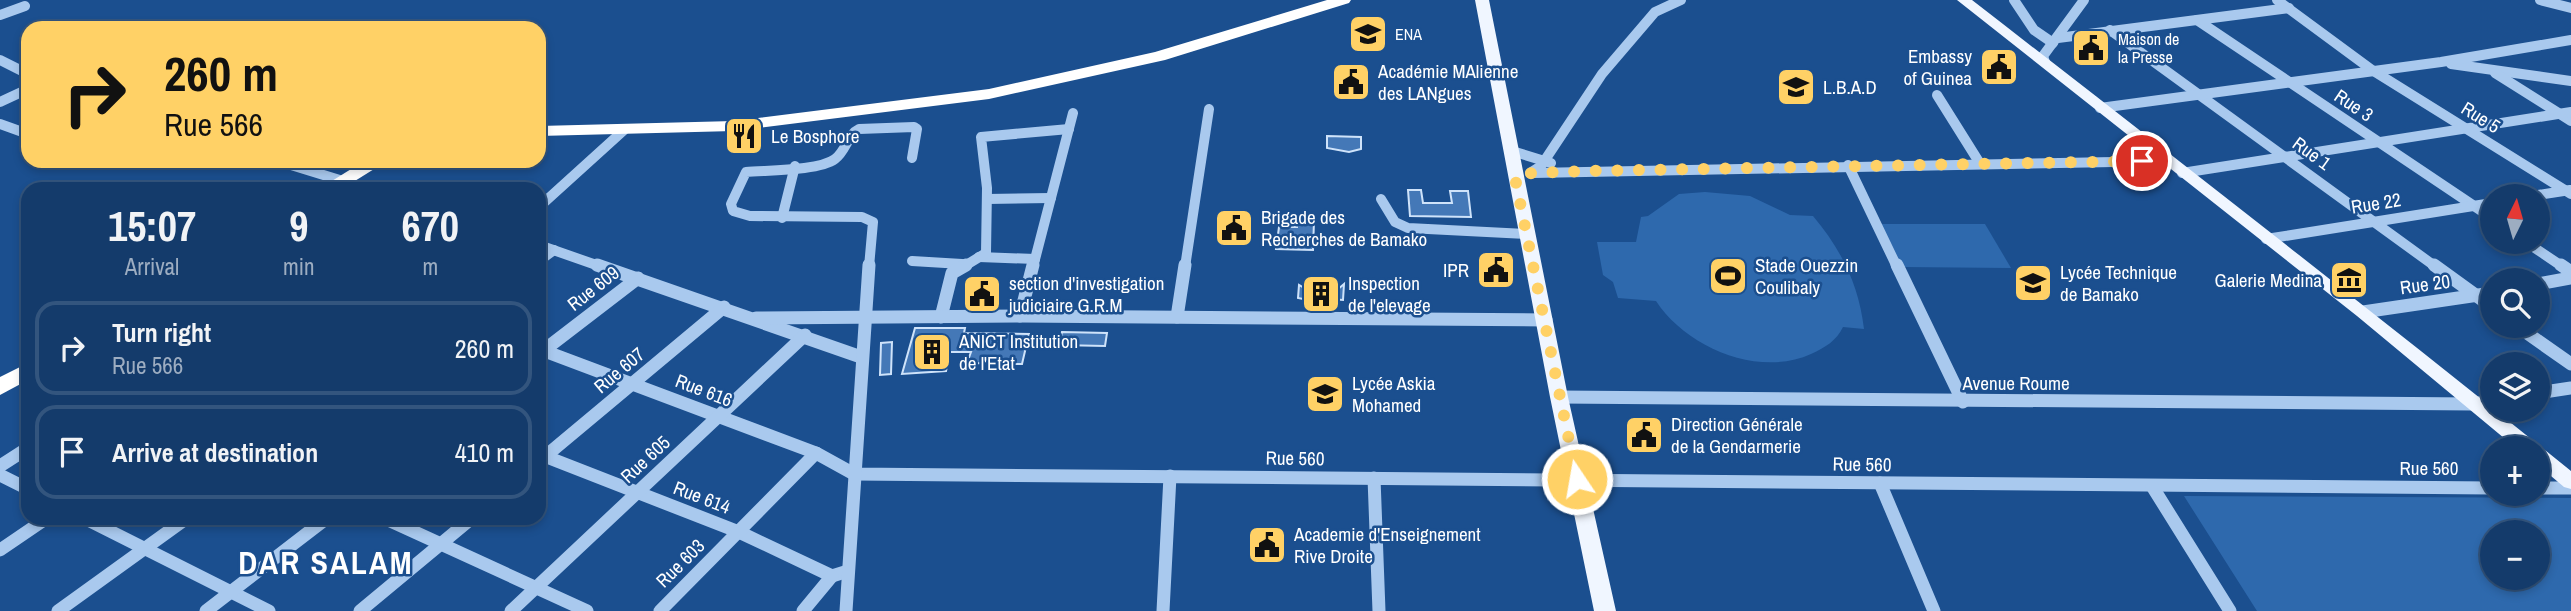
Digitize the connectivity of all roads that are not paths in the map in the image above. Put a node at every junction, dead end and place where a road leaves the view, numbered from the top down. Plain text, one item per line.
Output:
1 (1343, 0) edge
2 (1482, 0) edge
3 (1654, 0) edge
4 (1681, 0) edge
5 (1964, 0) edge
6 (2014, 0) edge
7 (2084, 0) edge
8 (2277, 0) edge
9 (2540, 0) edge
10 (25, 6) dead end
11 (2289, 8) junction
12 (2571, 8) edge
13 (1655, 12) junction
14 (0, 15) edge
15 (2197, 20) junction
16 (2110, 30) junction
17 (2571, 40) edge
18 (2055, 41) junction
19 (0, 60) edge
20 (2045, 62) junction
21 (2441, 62) junction
22 (21, 70) edge
23 (2372, 70) junction
24 (2492, 71) junction
25 (2571, 81) edge
26 (2291, 83) junction
27 (21, 92) edge
28 (1937, 95) dead end
29 (2200, 95) junction
30 (0, 102) edge
31 (2100, 108) junction
32 (1209, 109) dead end
33 (2571, 112) edge
34 (1073, 113) dead end
35 (2558, 114) junction
36 (2571, 121) edge
37 (0, 124) edge
38 (2463, 127) junction
39 (1069, 129) junction
40 (624, 130) junction
41 (546, 131) edge
42 (21, 132) edge
43 (2378, 141) junction
44 (1512, 151) junction
45 (912, 158) dead end
46 (2286, 158) junction
47 (1544, 161) junction
48 (2169, 161) junction
49 (1979, 162) junction
50 (795, 166) junction
51 (1847, 166) junction
52 (295, 168) edge
53 (365, 168) edge
54 (1586, 171) junction
55 (2182, 173) junction
56 (1524, 175) junction
57 (328, 182) edge
58 (340, 182) edge
59 (2569, 191) edge
60 (2550, 194) edge
61 (987, 198) junction
62 (1051, 198) junction
63 (1381, 199) dead end
64 (546, 200) edge
65 (2480, 205) edge
66 (2473, 206) junction
67 (2480, 210) edge
68 (782, 218) junction
69 (2373, 221) junction
70 (1527, 234) junction
71 (2266, 239) junction
72 (546, 247) edge
73 (554, 250) junction
74 (2544, 254) edge
75 (546, 256) edge
76 (979, 257) junction
77 (1035, 259) junction
78 (912, 261) dead end
79 (962, 264) junction
80 (2571, 272) edge
81 (638, 278) junction
82 (2571, 278) edge
83 (2550, 282) edge
84 (2480, 295) edge
85 (2476, 296) junction
86 (2480, 299) edge
87 (724, 307) junction
88 (2362, 312) junction
89 (1020, 316) junction
90 (941, 317) junction
91 (1177, 317) junction
92 (756, 318) junction
93 (863, 318) junction
94 (1546, 320) junction
95 (806, 335) junction
96 (2534, 338) edge
97 (546, 347) edge
98 (546, 353) edge
99 (861, 357) junction
100 (2571, 365) edge
101 (21, 374) edge
102 (632, 384) junction
103 (0, 387) edge
104 (2571, 388) edge
105 (2550, 391) edge
106 (1559, 397) junction
107 (1963, 402) junction
108 (2480, 403) edge
109 (2473, 404) junction
110 (719, 416) junction
111 (2514, 436) edge
112 (21, 452) edge
113 (546, 453) edge
114 (816, 453) junction
115 (546, 459) edge
116 (2550, 465) edge
117 (0, 466) edge
118 (854, 474) junction
119 (0, 475) edge
120 (1170, 477) junction
121 (1374, 478) junction
122 (1577, 479) junction
123 (2571, 482) edge
124 (1880, 483) junction
125 (21, 486) edge
126 (2152, 486) junction
127 (2480, 488) edge
128 (2550, 488) edge
129 (2571, 488) edge
130 (638, 492) junction
131 (37, 525) edge
132 (98, 525) edge
133 (178, 525) edge
134 (318, 525) edge
135 (399, 525) edge
136 (463, 525) edge
137 (739, 532) junction
138 (440, 544) junction
139 (145, 549) junction
140 (0, 550) edge
141 (848, 571) junction
142 (832, 576) junction
143 (536, 588) junction
144 (231, 592) junction
145 (58, 611) edge
146 (206, 611) edge
147 (269, 611) edge
148 (360, 611) edge
149 (511, 611) edge
150 (587, 611) edge
151 (660, 611) edge
152 (803, 611) edge
153 (846, 611) edge
154 (1163, 611) edge
155 (1379, 611) edge
156 (1605, 611) edge
157 (1934, 611) edge
158 (2230, 611) edge

1 - 40 highway
2 - 44 main road
3 - 13 street
4 - 13 street
5 - 20 main road
6 - 18 street
7 - 18 street
8 - 11 street, Rue 5
9 - 12 street
10 - 14 street
11 - 15 street
11 - 23 street, Rue 5
13 - 47 street
15 - 16 street
15 - 26 street, Rue 3
16 - 18 street
16 - 29 street, Rue 1
17 - 21 street
18 - 20 street
19 - 22 street
20 - 31 main road
21 - 23 street
21 - 24 street
23 - 26 street
23 - 38 street, Rue 5
24 - 25 street
24 - 35 street
26 - 29 street
26 - 43 street, Rue 3
27 - 30 street
28 - 49 street
29 - 31 street
29 - 46 street, Rue 1
31 - 48 main road
32 - 91 street
33 - 35 street
34 - 39 street
35 - 36 street
35 - 38 street
37 - 42 street
38 - 43 street
38 - 59 street, Rue 5
39 - 61 street
39 - 62 street
40 - 41 highway
40 - 64 street
43 - 46 street
43 - 66 street, Rue 3
44 - 47 street
44 - 56 main road
45 - 50 street
46 - 55 street
46 - 69 street, Rue 1
47 - 54 street
47 - 56 street
48 - 49 street
48 - 55 main road
49 - 51 street
50 - 68 street
50 - 68 street
51 - 54 street
51 - 107 street
52 - 57 street
53 - 58 highway
54 - 56 street
55 - 71 main road
56 - 70 main road
59 - 60 street
61 - 62 street
61 - 76 street
62 - 77 street
63 - 70 street
65 - 66 street, Rue 22
66 - 67 street, Rue 3
66 - 69 street, Rue 22
68 - 93 street
69 - 71 street, Rue 22
69 - 85 street, Rue 1
70 - 94 main road
71 - 88 main road
72 - 73 street
73 - 75 street
73 - 81 street
74 - 80 street
76 - 77 street
76 - 79 street
77 - 89 street
78 - 79 street
79 - 90 street
81 - 87 street
81 - 97 street, Rue 609
82 - 83 street
84 - 85 street, Rue 20
85 - 86 street, Rue 1
85 - 88 street, Rue 20
87 - 92 street
87 - 102 street, Rue 607
88 - 109 main road
89 - 90 street
89 - 91 street
90 - 93 street
91 - 94 street
92 - 93 street
92 - 95 street
93 - 99 street
94 - 106 main road
95 - 99 street
95 - 110 street, Rue 605
96 - 100 street
98 - 102 street, Rue 616
99 - 118 street
101 - 103 highway
102 - 110 street, Rue 616
102 - 113 street, Rue 607
104 - 105 street
106 - 107 street, Avenue Roume
106 - 122 main road
107 - 109 street, Avenue Roume
108 - 109 street, Avenue Roume
109 - 111 main road
110 - 114 street, Rue 616
110 - 130 street, Rue 605
112 - 117 street
114 - 118 street, Rue 616
114 - 137 street, Rue 603
115 - 130 street, Rue 614
116 - 123 main road
118 - 120 street, Rue 560
118 - 141 street
119 - 125 street
120 - 121 street, Rue 560
120 - 154 street
121 - 122 street, Rue 560
121 - 155 street
122 - 124 street, Rue 560
122 - 156 main road
124 - 126 street, Rue 560
124 - 157 street
126 - 127 street, Rue 560
126 - 158 street
128 - 129 street
130 - 137 street, Rue 614
130 - 143 street, Rue 605
131 - 140 street
132 - 139 street
133 - 139 street
134 - 144 street
135 - 138 street
136 - 138 street
137 - 142 street, Rue 614
137 - 151 street, Rue 603
138 - 143 street
138 - 148 street
139 - 144 street
139 - 145 street
141 - 142 street
141 - 153 street
142 - 152 street
143 - 149 street, Rue 605
143 - 150 street
144 - 146 street
144 - 147 street

